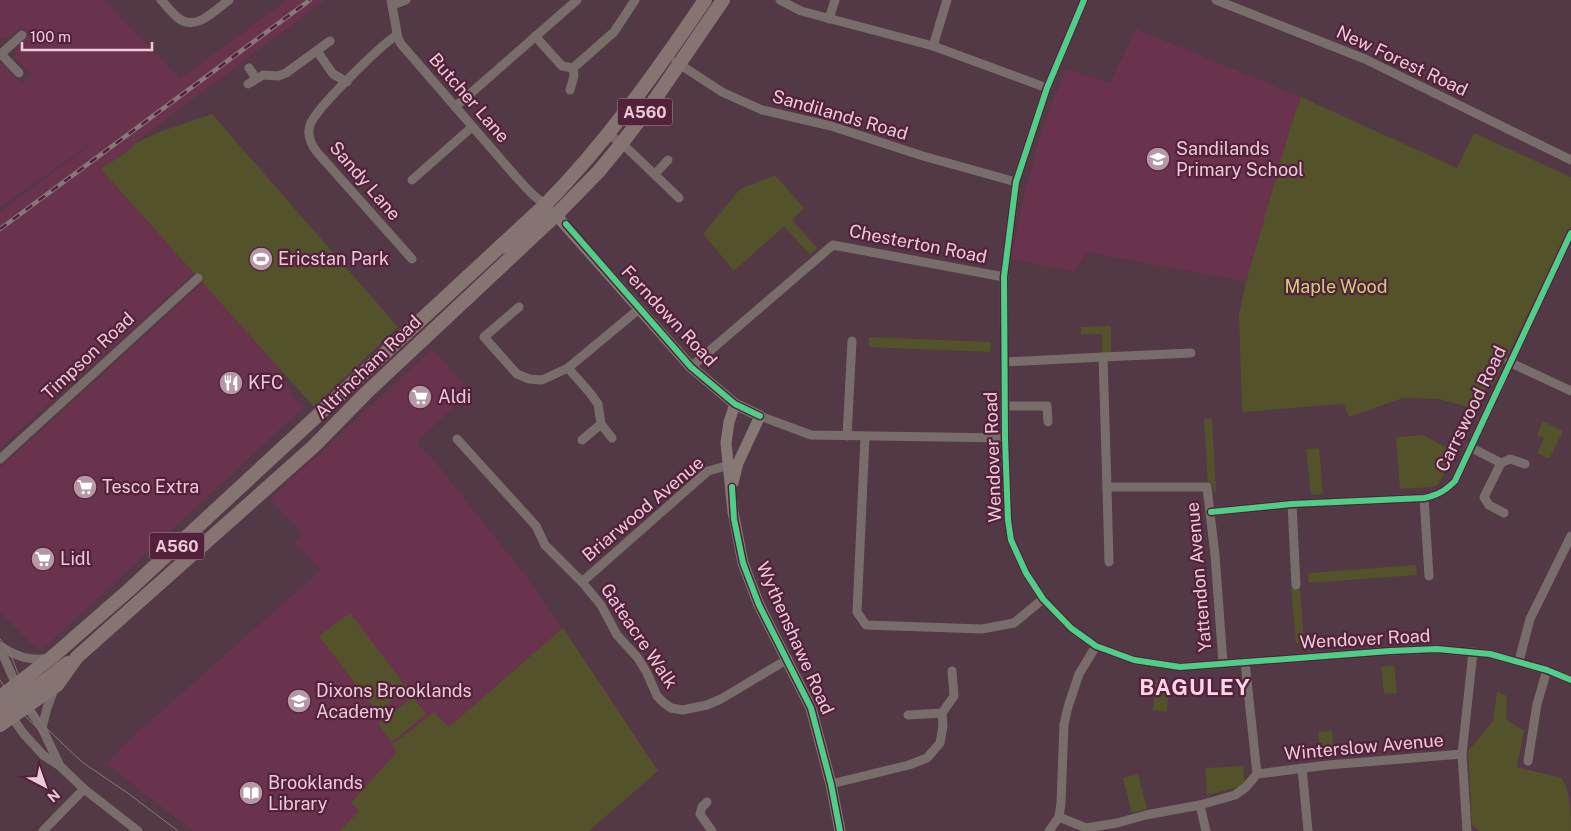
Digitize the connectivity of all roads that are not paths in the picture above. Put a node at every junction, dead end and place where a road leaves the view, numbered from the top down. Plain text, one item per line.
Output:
1 (161, 0) edge
2 (229, 0) edge
3 (406, 0) edge
4 (577, 0) edge
5 (635, 0) edge
6 (705, 0) edge
7 (723, 0) edge
8 (780, 0) edge
9 (835, 0) edge
10 (947, 0) edge
11 (1084, 0) edge
12 (1216, 0) edge
13 (392, 2) edge
14 (829, 19) junction
15 (22, 34) dead end
16 (397, 35) junction
17 (535, 36) junction
18 (330, 41) dead end
19 (933, 46) junction
20 (317, 51) junction
21 (0, 53) edge
22 (666, 56) junction
23 (679, 64) junction
24 (249, 68) dead end
25 (573, 68) junction
26 (19, 73) dead end
27 (256, 78) junction
28 (347, 82) junction
29 (248, 84) dead end
30 (1047, 88) junction
31 (570, 90) dead end
32 (455, 107) junction
33 (472, 127) junction
34 (609, 134) junction
35 (622, 143) junction
36 (668, 160) dead end
37 (1571, 160) edge
38 (654, 174) junction
39 (412, 180) dead end
40 (1016, 182) junction
41 (679, 198) dead end
42 (545, 205) junction
43 (556, 215) junction
44 (1571, 233) edge
45 (495, 252) junction
46 (412, 258) dead end
47 (1004, 277) junction
48 (198, 278) dead end
49 (519, 307) dead end
50 (639, 309) junction
51 (852, 341) dead end
52 (1191, 352) dead end
53 (1103, 357) junction
54 (1005, 362) junction
55 (1510, 362) junction
56 (691, 367) junction
57 (568, 368) junction
58 (1571, 392) edge
59 (735, 404) junction
60 (1005, 406) junction
61 (760, 416) junction
62 (1048, 422) dead end
63 (601, 424) junction
64 (847, 436) junction
65 (865, 437) junction
66 (612, 438) dead end
67 (1005, 438) junction
68 (457, 439) dead end
69 (582, 440) dead end
70 (1470, 447) junction
71 (0, 459) edge
72 (1501, 463) junction
73 (733, 464) junction
74 (1525, 464) dead end
75 (1108, 487) junction
76 (1424, 498) junction
77 (1292, 504) junction
78 (1211, 512) junction
79 (1504, 513) dead end
80 (1571, 536) edge
81 (1109, 562) dead end
82 (1429, 576) dead end
83 (582, 582) junction
84 (1296, 585) dead end
85 (1043, 600) junction
86 (1096, 646) junction
87 (0, 647) edge
88 (1472, 652) junction
89 (51, 658) junction
90 (77, 658) junction
91 (788, 659) junction
92 (1519, 661) junction
93 (1244, 662) junction
94 (1223, 663) junction
95 (1547, 670) junction
96 (952, 671) dead end
97 (1571, 680) edge
98 (57, 684) junction
99 (20, 695) junction
100 (3, 705) edge
101 (942, 713) junction
102 (908, 715) dead end
103 (42, 728) junction
104 (1462, 754) junction
105 (1528, 761) dead end
106 (60, 766) junction
107 (1302, 768) junction
108 (1257, 774) junction
109 (831, 784) junction
110 (84, 789) junction
111 (707, 802) dead end
112 (1200, 805) junction
113 (1059, 817) junction
114 (50, 824) junction
115 (43, 831) edge
116 (57, 831) edge
117 (138, 831) edge
118 (712, 831) edge
119 (840, 831) edge
120 (1048, 831) edge
121 (1206, 831) edge
122 (1308, 831) edge
123 (1467, 831) edge

1 - 2 street
3 - 13 street
4 - 17 street
5 - 25 street
6 - 22 highway, Altrincham Road / A560
7 - 23 highway, Altrincham Road / A560
8 - 14 street
9 - 14 street
10 - 19 street
11 - 30 street, Wendover Road
12 - 37 street, New Forest Road
13 - 16 street, Butcher Lane
14 - 19 street
15 - 21 street
16 - 28 street, Sandy Lane
16 - 32 street, Butcher Lane
17 - 25 street
17 - 32 street
18 - 20 street
19 - 30 street
20 - 27 street
20 - 28 street
21 - 26 street
22 - 23 street, Sandilands Road
22 - 34 highway, Altrincham Road / A560
23 - 35 highway, Altrincham Road / A560
23 - 40 street, Sandilands Road
24 - 27 street
25 - 31 street
27 - 29 street
28 - 46 street, Sandy Lane
30 - 40 street, Wendover Road
32 - 33 street, Butcher Lane
33 - 39 street
33 - 42 street, Butcher Lane
34 - 35 street
34 - 42 highway, Altrincham Road / A560
35 - 38 street
35 - 43 highway, Altrincham Road / A560
36 - 38 street
38 - 41 street
40 - 47 street, Wendover Road
42 - 43 street, Butcher Lane
42 - 45 highway, Altrincham Road / A560
43 - 45 main road
43 - 50 main road, Ferndown Road
43 - 90 highway, Altrincham Road / A560
44 - 55 street, Carrswood Road
45 - 89 highway, Altrincham Road / A560
47 - 54 street, Wendover Road
47 - 56 street, Chesterton Road
48 - 71 street, Timpson Road
49 - 57 street
50 - 56 main road, Ferndown Road
50 - 57 street
51 - 64 street
52 - 53 street
53 - 54 street
53 - 75 street
54 - 60 street, Wendover Road
55 - 58 street
55 - 70 street, Carrswood Road
56 - 59 main road, Ferndown Road
57 - 63 street
59 - 61 main road, Ferndown Road
59 - 73 main road, Wythenshawe Road
60 - 62 street
60 - 67 street, Wendover Road
61 - 64 street, Ferndown Road
61 - 73 main road
63 - 66 street
63 - 69 street
64 - 65 street, Ferndown Road
65 - 67 street, Ferndown Road
65 - 85 street
67 - 85 street, Wendover Road
68 - 83 street, Gateacre Walk
70 - 72 street
70 - 76 street, Carrswood Road
72 - 74 street
72 - 79 street
73 - 83 street, Briarwood Avenue
73 - 91 main road, Wythenshawe Road
75 - 78 street, Yattendon Avenue
75 - 81 street
76 - 77 street, Carrswood Road
76 - 82 street
77 - 78 street, Carrswood Road
77 - 84 street
78 - 94 street, Yattendon Avenue
80 - 92 street
83 - 91 street, Gateacre Walk
85 - 86 street, Wendover Road
86 - 94 street, Wendover Road
86 - 113 street
87 - 89 street
87 - 99 street
88 - 92 street, Wendover Road
88 - 93 street, Wendover Road
88 - 104 street, Winterslow Avenue
89 - 99 highway, Altrincham Road / A560
90 - 98 highway, Altrincham Road / A560
90 - 99 highway
91 - 109 main road, Wythenshawe Road
92 - 95 street, Wendover Road
93 - 94 street, Wendover Road
93 - 108 street
95 - 97 street, Wendover Road
95 - 105 street
96 - 101 street
98 - 99 highway, Altrincham Road / A560
98 - 103 street
99 - 100 highway, Altrincham Road / A560
99 - 100 highway, Altrincham Road / A560
99 - 103 street
100 - 106 street
101 - 102 street
101 - 109 street
103 - 106 street
104 - 107 street, Winterslow Avenue
104 - 123 street
106 - 110 street
107 - 108 street, Winterslow Avenue
107 - 122 street
108 - 112 street
109 - 119 main road, Wythenshawe Road
110 - 114 street
110 - 117 street
111 - 118 street
112 - 113 street
112 - 121 street
113 - 120 street
114 - 115 street
114 - 116 street

